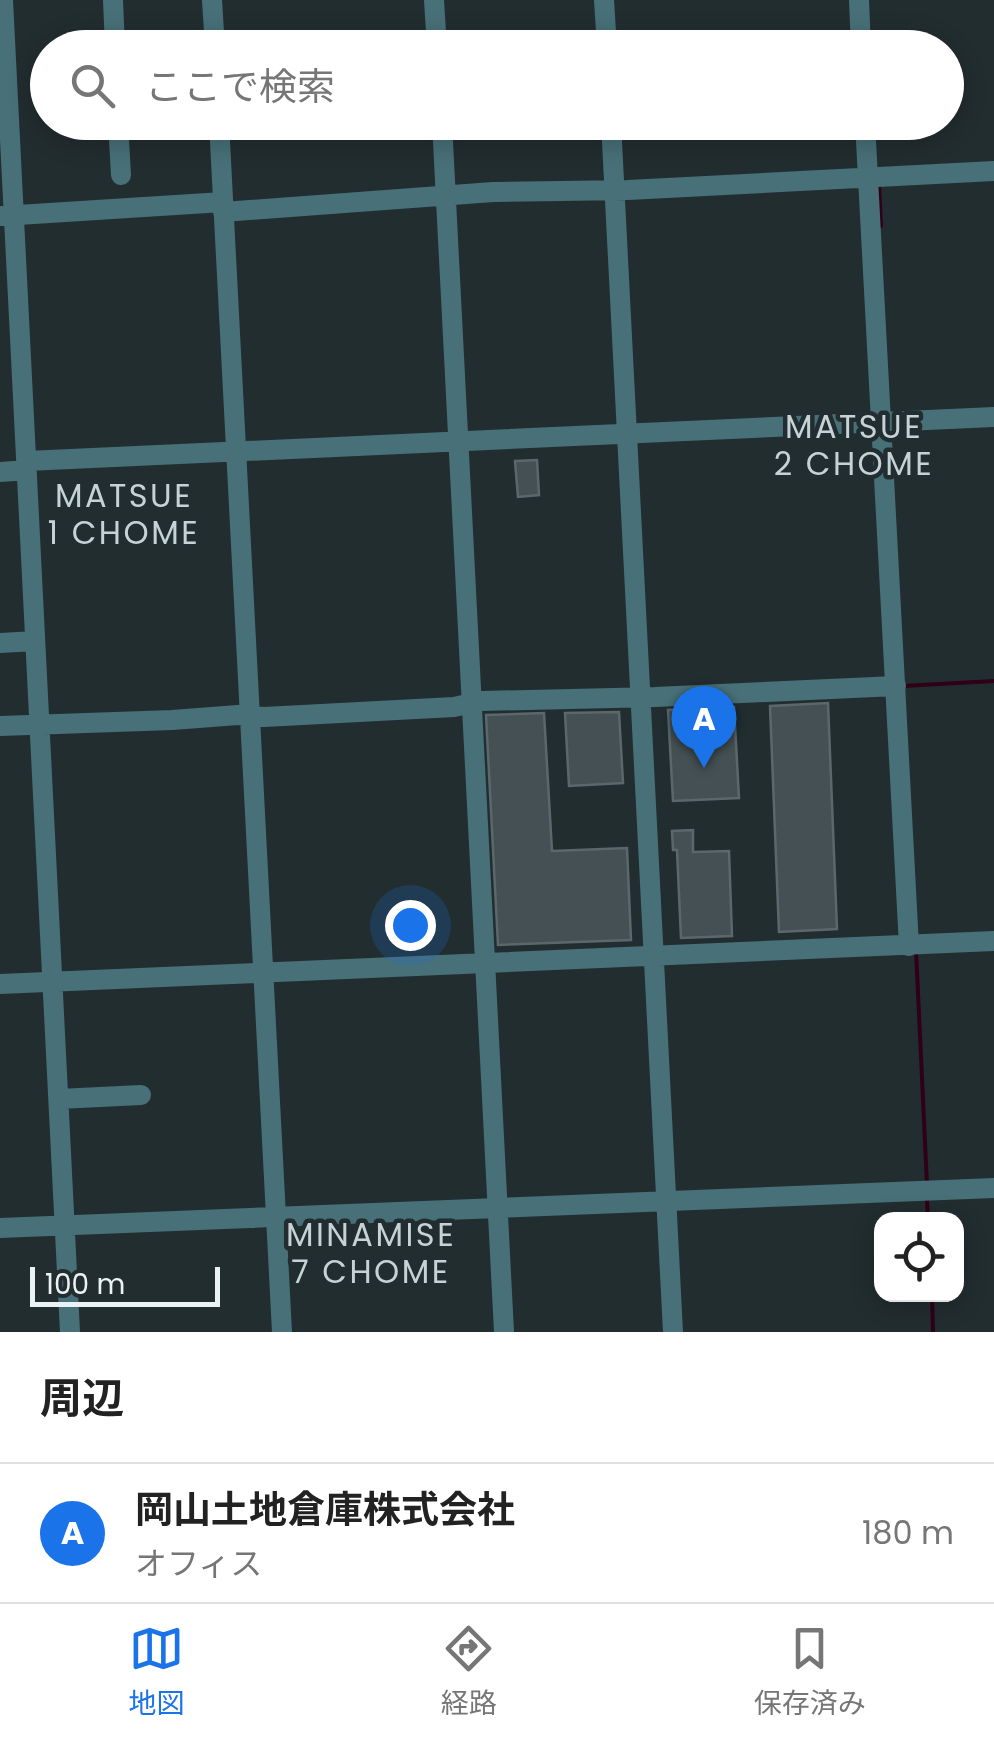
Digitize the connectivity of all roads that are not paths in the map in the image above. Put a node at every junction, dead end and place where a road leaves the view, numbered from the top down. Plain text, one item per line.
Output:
1 (3, 0) edge
2 (113, 0) edge
3 (212, 0) edge
4 (434, 0) edge
5 (604, 0) edge
6 (859, 0) edge
7 (114, 30) edge
8 (214, 30) edge
9 (436, 30) edge
10 (605, 30) edge
11 (860, 30) edge
12 (119, 140) edge
13 (220, 140) edge
14 (442, 140) edge
15 (612, 140) edge
16 (866, 140) edge
17 (994, 172) edge
18 (120, 175) dead end
19 (868, 178) junction
20 (615, 190) junction
21 (441, 195) junction
22 (223, 207) junction
23 (6, 215) edge
24 (994, 417) edge
25 (885, 425) junction
26 (627, 433) junction
27 (455, 445) junction
28 (235, 451) junction
29 (27, 466) junction
30 (0, 472) edge
31 (35, 641) junction
32 (0, 643) edge
33 (896, 686) junction
34 (640, 698) junction
35 (466, 704) junction
36 (249, 716) junction
37 (38, 725) junction
38 (0, 726) edge
39 (994, 941) edge
40 (912, 942) junction
41 (654, 958) junction
42 (482, 961) junction
43 (263, 975) junction
44 (52, 982) junction
45 (0, 984) edge
46 (141, 1095) dead end
47 (59, 1099) junction
48 (994, 1188) edge
49 (666, 1200) junction
50 (493, 1208) junction
51 (276, 1215) junction
52 (66, 1225) junction
53 (0, 1228) edge
54 (70, 1332) edge
55 (282, 1332) edge
56 (504, 1332) edge
57 (672, 1332) edge

1 - 23 street
2 - 7 street
3 - 8 street
4 - 9 street
5 - 10 street
6 - 11 street
12 - 18 street
13 - 22 street
14 - 21 street
15 - 20 street
16 - 19 street
17 - 19 street
19 - 20 street
19 - 25 street
20 - 21 street
20 - 26 street
21 - 22 street
21 - 27 street
22 - 23 street
22 - 28 street
23 - 29 street
24 - 25 street
25 - 26 street
25 - 33 street
26 - 27 street
26 - 34 street
27 - 28 street
27 - 35 street
28 - 29 street
28 - 36 street
29 - 30 street
29 - 31 street
31 - 32 street
31 - 37 street
33 - 34 street
33 - 40 street
34 - 35 street
34 - 41 street
35 - 36 street
35 - 42 street
36 - 37 street
36 - 43 street
37 - 38 street
37 - 44 street
39 - 40 street
40 - 41 street
41 - 42 street
41 - 49 street
42 - 43 street
42 - 50 street
43 - 44 street
43 - 51 street
44 - 45 street
44 - 47 street
46 - 47 street
47 - 52 street
48 - 49 street
49 - 50 street
49 - 57 street
50 - 51 street
50 - 56 street
51 - 52 street
51 - 55 street
52 - 53 street
52 - 54 street

